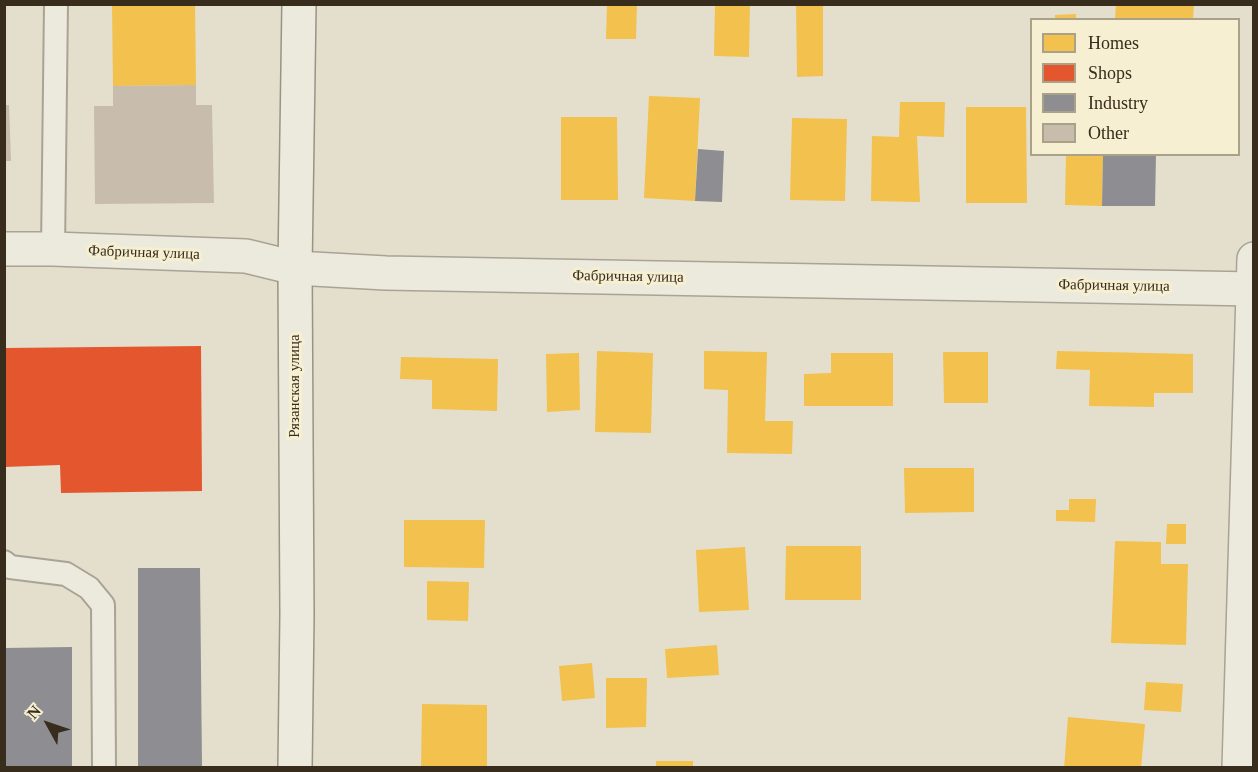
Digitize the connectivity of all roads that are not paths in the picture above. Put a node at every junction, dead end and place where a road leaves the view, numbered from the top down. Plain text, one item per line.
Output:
1 (56, 4) edge
2 (299, 4) edge
3 (4, 249) edge
4 (53, 249) junction
5 (1254, 258) edge
6 (295, 268) junction
7 (1253, 289) edge
8 (4, 562) edge
9 (104, 768) edge
10 (296, 768) edge
11 (1239, 768) edge

1 - 4 lane
2 - 6 street, Рязанская улица
3 - 4 street, Фабричная улица
4 - 6 street, Фабричная улица
5 - 7 street
6 - 7 street, Фабричная улица
6 - 10 street, Рязанская улица
7 - 11 street
8 - 9 lane

